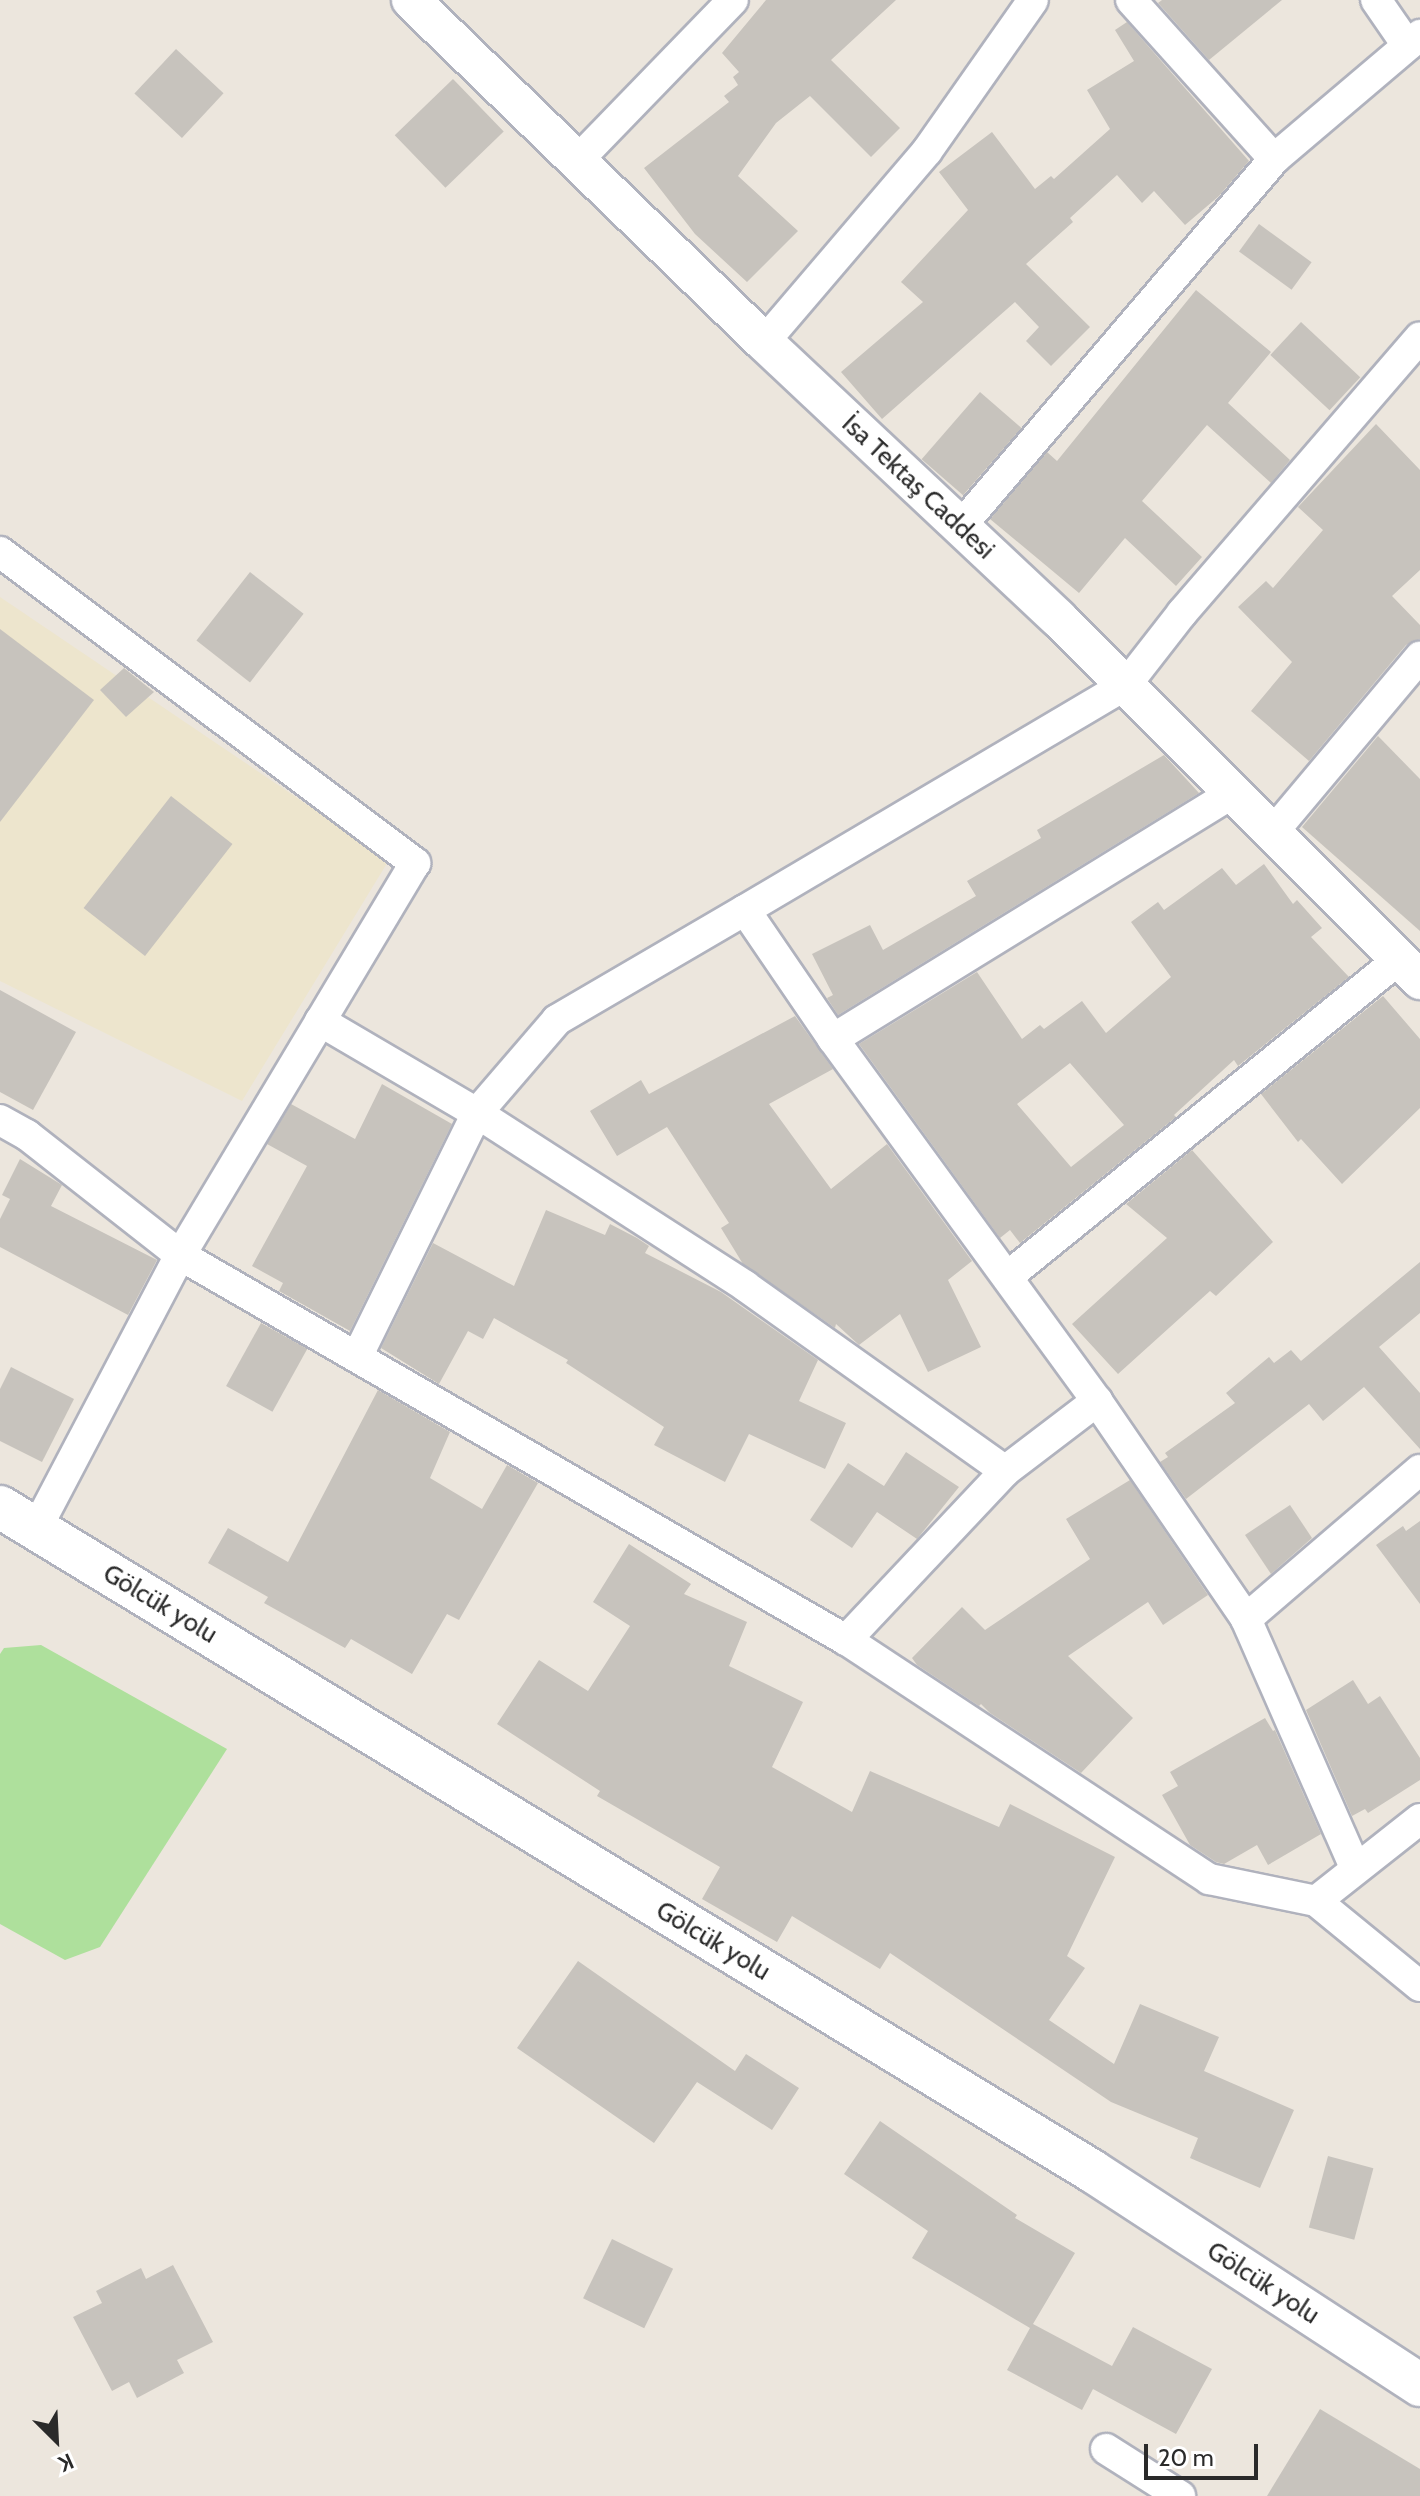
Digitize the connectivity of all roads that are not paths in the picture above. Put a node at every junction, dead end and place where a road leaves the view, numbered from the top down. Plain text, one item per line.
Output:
1 (733, 0) edge
2 (1033, 0) edge
3 (1131, 0) edge
4 (1376, 0) edge
5 (428, 6) edge
6 (1414, 40) edge
7 (1274, 159) junction
8 (577, 161) junction
9 (1420, 337) edge
10 (764, 342) junction
11 (960, 527) junction
12 (0, 552) edge
13 (1420, 657) edge
14 (1126, 685) junction
15 (1235, 792) junction
16 (1273, 832) junction
17 (745, 910) junction
18 (1414, 973) edge
19 (320, 1021) junction
20 (833, 1039) junction
21 (477, 1113) junction
22 (0, 1120) edge
23 (180, 1255) junction
24 (1007, 1277) junction
25 (357, 1357) junction
26 (1097, 1401) junction
27 (1420, 1470) edge
28 (1005, 1471) junction
29 (0, 1507) edge
30 (36, 1529) junction
31 (1246, 1619) junction
32 (846, 1640) junction
33 (1420, 1819) edge
34 (1355, 1867) junction
35 (1316, 1901) junction
36 (1420, 1986) edge
37 (1420, 2385) edge
38 (1106, 2449) dead end
39 (1180, 2496) edge

1 - 8 street
2 - 10 street
3 - 7 street
4 - 6 street
5 - 8 street, İsa Tektaş Caddesi
6 - 7 street
7 - 11 street
8 - 10 street, İsa Tektaş Caddesi
9 - 14 street
10 - 11 street, İsa Tektaş Caddesi
11 - 14 street, İsa Tektaş Caddesi
12 - 19 street
13 - 16 street
14 - 15 street, İsa Tektaş Caddesi
14 - 17 street
15 - 16 street, İsa Tektaş Caddesi
15 - 20 street
16 - 18 street, İsa Tektaş Caddesi
17 - 20 street
17 - 21 street
18 - 24 street
19 - 21 street
19 - 23 street
20 - 24 street
21 - 25 street
21 - 28 street
22 - 23 street
23 - 25 street
23 - 30 street
24 - 26 street
25 - 32 street
26 - 28 street
26 - 31 street
27 - 31 street
28 - 32 street
29 - 30 main road, Gölcük yolu
30 - 37 main road, Gölcük yolu
31 - 34 street
32 - 35 street
33 - 34 street
34 - 35 street
35 - 36 street
38 - 39 street

